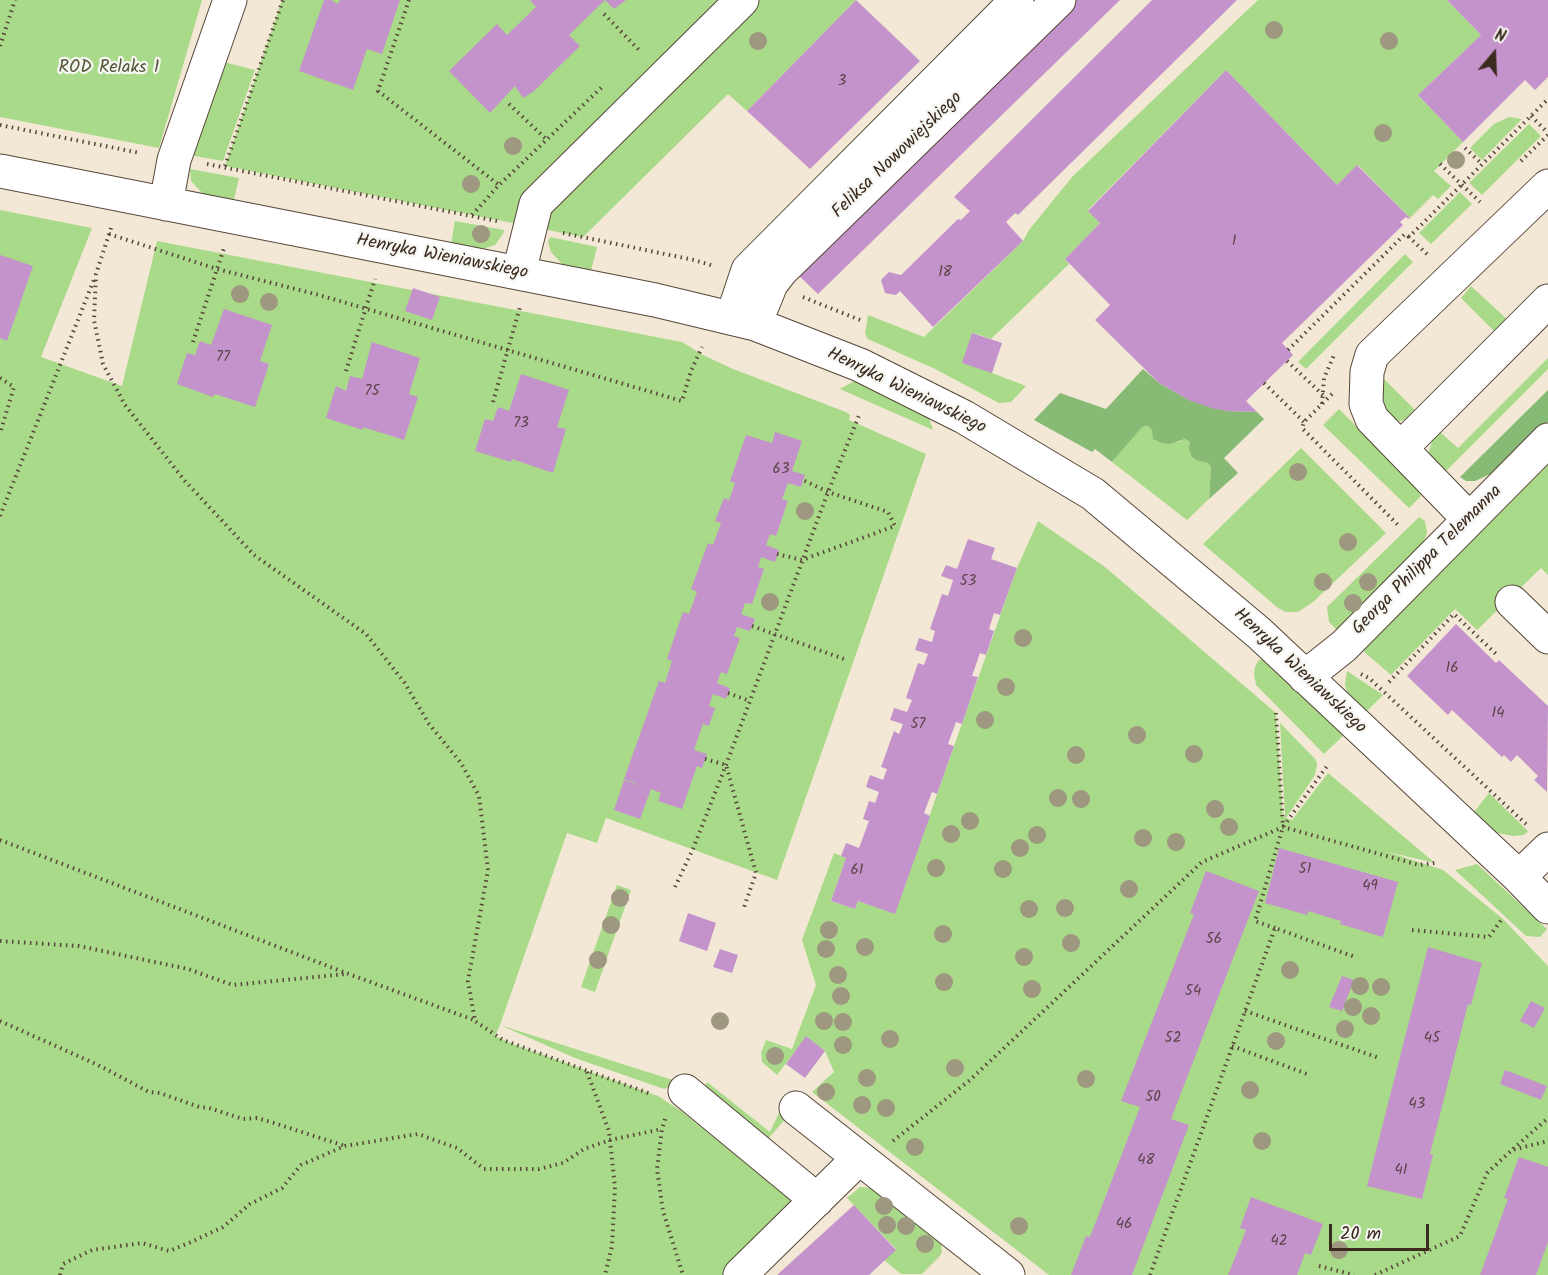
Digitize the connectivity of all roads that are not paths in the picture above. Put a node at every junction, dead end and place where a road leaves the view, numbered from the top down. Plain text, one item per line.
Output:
1 (230, 0) edge
2 (742, 0) edge
3 (1017, 0) edge
4 (1059, 0) edge
5 (0, 171) edge
6 (1548, 186) edge
7 (166, 204) junction
8 (758, 280) junction
9 (520, 288) junction
10 (1548, 301) edge
11 (743, 321) junction
12 (1548, 440) edge
13 (1401, 448) junction
14 (1469, 519) junction
15 (1512, 602) dead end
16 (1548, 637) edge
17 (1305, 677) junction
18 (1539, 839) edge
19 (1519, 878) junction
20 (1548, 907) edge
21 (670, 1100) road end
22 (796, 1108) dead end
23 (860, 1158) junction
24 (817, 1200) junction
25 (740, 1275) edge
26 (1008, 1275) edge

1 - 7 street
2 - 9 street
3 - 8 street, Feliksa Nowowiejskiego
4 - 8 street, Feliksa Nowowiejskiego
5 - 7 street, Henryka Wieniawskiego
6 - 13 street
7 - 9 street, Henryka Wieniawskiego
8 - 11 street, Feliksa Nowowiejskiego
9 - 11 street, Henryka Wieniawskiego
10 - 13 street
11 - 17 street, Henryka Wieniawskiego
12 - 14 street, Georga Philippa Telemanna
13 - 14 street
14 - 17 street, Georga Philippa Telemanna
15 - 16 street
17 - 19 street, Henryka Wieniawskiego
18 - 19 street
19 - 20 street, Henryka Wieniawskiego
21 - 24 street
22 - 23 street
23 - 24 street
23 - 26 street
24 - 25 street

